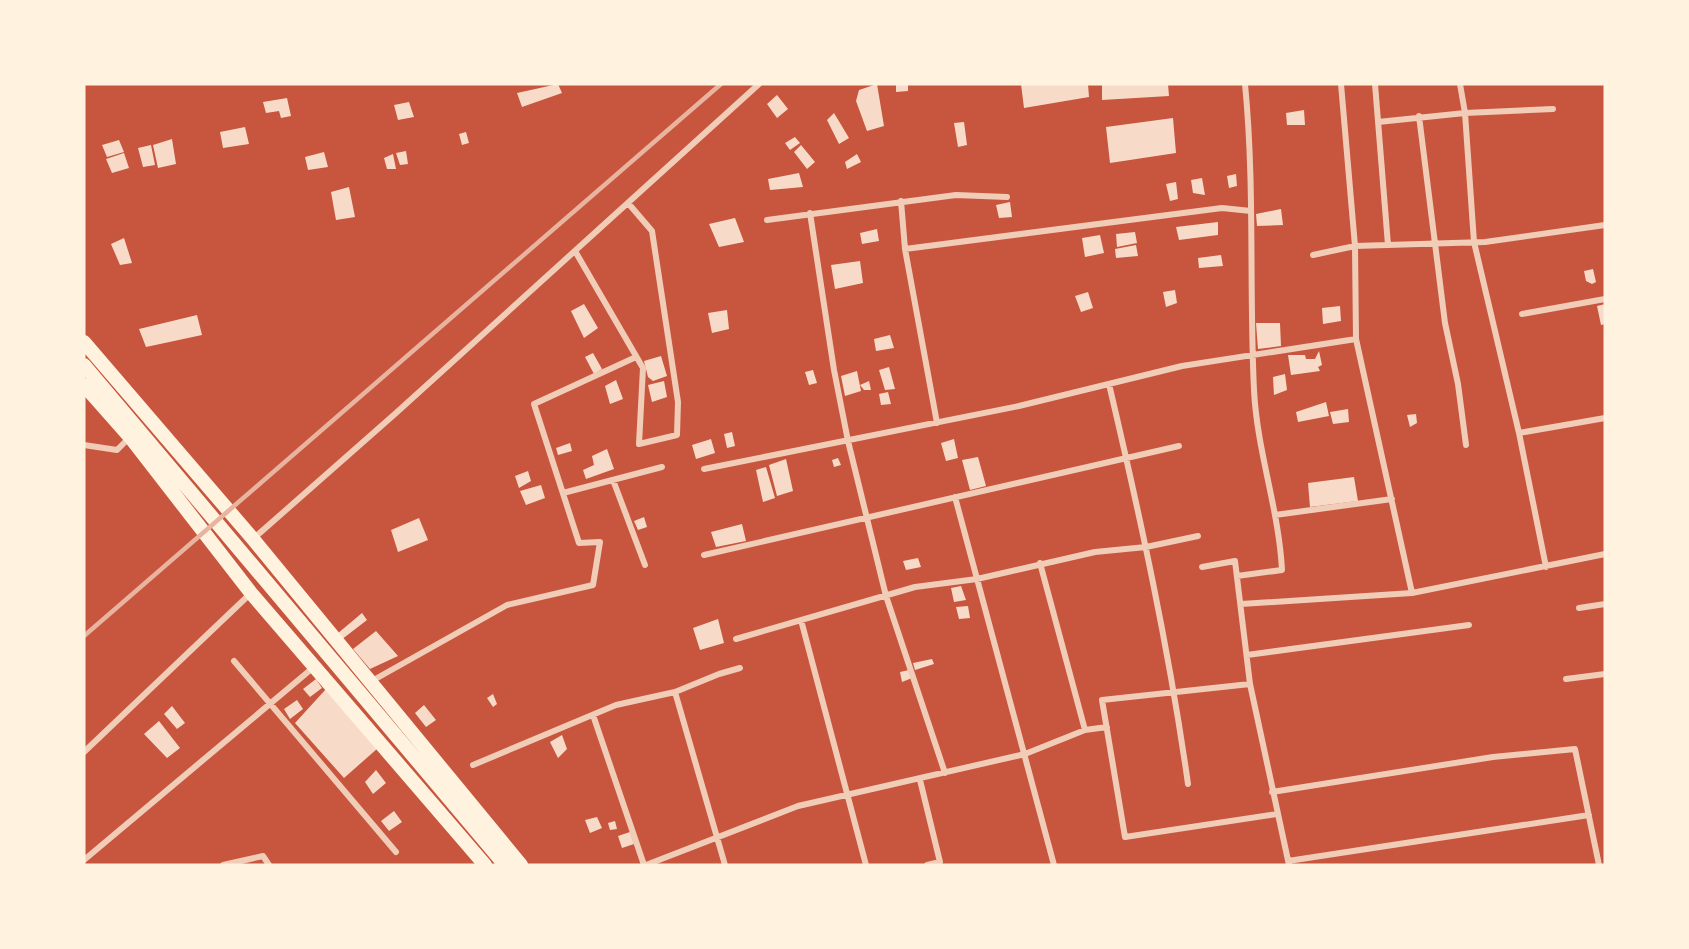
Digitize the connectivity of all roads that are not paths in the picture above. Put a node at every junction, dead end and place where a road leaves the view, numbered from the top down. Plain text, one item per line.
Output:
1 (759, 84) edge
2 (1245, 84) edge
3 (1341, 84) edge
4 (1376, 84) edge
5 (1460, 84) edge
6 (1553, 109) dead end
7 (1465, 113) junction
8 (1419, 116) junction
9 (1378, 122) junction
10 (1008, 197) dead end
11 (901, 201) junction
12 (628, 203) junction
13 (1251, 211) junction
14 (810, 213) junction
15 (767, 220) dead end
16 (1605, 225) edge
17 (1474, 242) junction
18 (1435, 243) junction
19 (1388, 245) junction
20 (1355, 246) junction
21 (905, 249) junction
22 (575, 251) junction
23 (1313, 255) dead end
24 (1605, 299) edge
25 (1522, 314) dead end
26 (1356, 339) junction
27 (84, 342) edge
28 (1254, 354) junction
29 (636, 357) junction
30 (84, 366) edge
31 (1108, 384) junction
32 (84, 385) edge
33 (1605, 418) edge
34 (937, 423) junction
35 (1520, 433) junction
36 (130, 437) junction
37 (848, 441) junction
38 (84, 445) edge
39 (1466, 445) dead end
40 (1179, 446) dead end
41 (1126, 459) junction
42 (662, 467) dead end
43 (704, 469) dead end
44 (612, 480) junction
45 (563, 494) junction
46 (955, 497) junction
47 (1392, 499) junction
48 (1275, 515) junction
49 (867, 518) junction
50 (1198, 536) dead end
51 (253, 538) junction
52 (1146, 547) junction
53 (1605, 554) edge
54 (704, 555) dead end
55 (1040, 563) junction
56 (645, 565) dead end
57 (1202, 567) dead end
58 (1546, 567) junction
59 (1237, 576) junction
60 (977, 579) junction
61 (251, 592) junction
62 (1412, 593) junction
63 (886, 596) junction
64 (1605, 603) edge
65 (1241, 604) junction
66 (1579, 608) dead end
67 (801, 620) junction
68 (1469, 625) dead end
69 (736, 639) dead end
70 (1248, 655) junction
71 (234, 661) dead end
72 (316, 665) junction
73 (740, 668) dead end
74 (1605, 674) edge
75 (1566, 679) dead end
76 (370, 682) junction
77 (1250, 684) junction
78 (1175, 691) junction
79 (675, 692) junction
80 (270, 704) junction
81 (593, 715) junction
82 (1107, 727) junction
83 (1085, 730) junction
84 (84, 752) edge
85 (1025, 754) junction
86 (473, 765) dead end
87 (945, 773) junction
88 (920, 780) junction
89 (1188, 784) dead end
90 (1272, 792) junction
91 (848, 794) junction
92 (1277, 813) junction
93 (1589, 815) junction
94 (715, 837) junction
95 (396, 852) dead end
96 (84, 860) edge
97 (1288, 863) edge
98 (223, 865) edge
99 (269, 865) edge
100 (485, 865) edge
101 (505, 865) edge
102 (521, 865) edge
103 (645, 865) edge
104 (725, 865) edge
105 (866, 865) edge
106 (927, 865) edge
107 (1054, 865) edge
108 (1599, 865) edge

1 - 12 street
2 - 13 street
3 - 20 street
4 - 9 street
5 - 7 street
6 - 7 street
7 - 8 street
7 - 17 street
8 - 9 street
8 - 18 street
9 - 19 street
10 - 11 street
11 - 14 street
11 - 21 street
12 - 22 street
12 - 29 street
13 - 21 street
13 - 28 street
14 - 15 street
14 - 37 street
16 - 17 street
17 - 18 street
17 - 35 street
18 - 19 street
18 - 39 street
19 - 20 street
20 - 23 street
20 - 26 street
21 - 34 street
22 - 29 street
22 - 51 street
24 - 25 street
26 - 28 street
26 - 47 street
27 - 51 main road
28 - 31 street
28 - 48 street
29 - 45 street
30 - 101 main road
31 - 34 street
31 - 41 street
32 - 36 main road
33 - 35 street
34 - 37 street
35 - 58 street
36 - 38 street
36 - 61 main road
37 - 43 street
37 - 49 street
40 - 41 street
41 - 46 street
41 - 52 street
42 - 44 street
44 - 45 street
44 - 56 street
45 - 76 street
46 - 49 street
46 - 60 street
47 - 48 street
47 - 62 street
48 - 59 street
49 - 54 street
49 - 63 street
50 - 52 street
51 - 76 main road
52 - 55 street
52 - 78 street
53 - 58 street
55 - 60 street
55 - 83 street
57 - 59 street
58 - 62 street
59 - 65 street
60 - 63 street
60 - 85 street
61 - 72 main road
61 - 84 street
62 - 65 street
63 - 67 street
63 - 87 street
64 - 66 street
65 - 70 street
67 - 69 street
67 - 91 street
68 - 70 street
70 - 77 street
71 - 80 street
72 - 80 street
72 - 100 main road
73 - 79 street
74 - 75 street
76 - 102 main road
77 - 78 street
77 - 90 street
78 - 82 street
78 - 89 street
79 - 81 street
79 - 94 street
80 - 95 street
80 - 96 street
81 - 86 street
81 - 103 street
82 - 83 street
82 - 92 street
83 - 85 street
85 - 87 street
85 - 107 street
87 - 88 street
88 - 91 street
88 - 106 street
90 - 92 street
90 - 93 street
91 - 94 street
91 - 105 street
92 - 97 street
93 - 97 street
93 - 108 street
94 - 103 street
94 - 104 street
98 - 99 street

